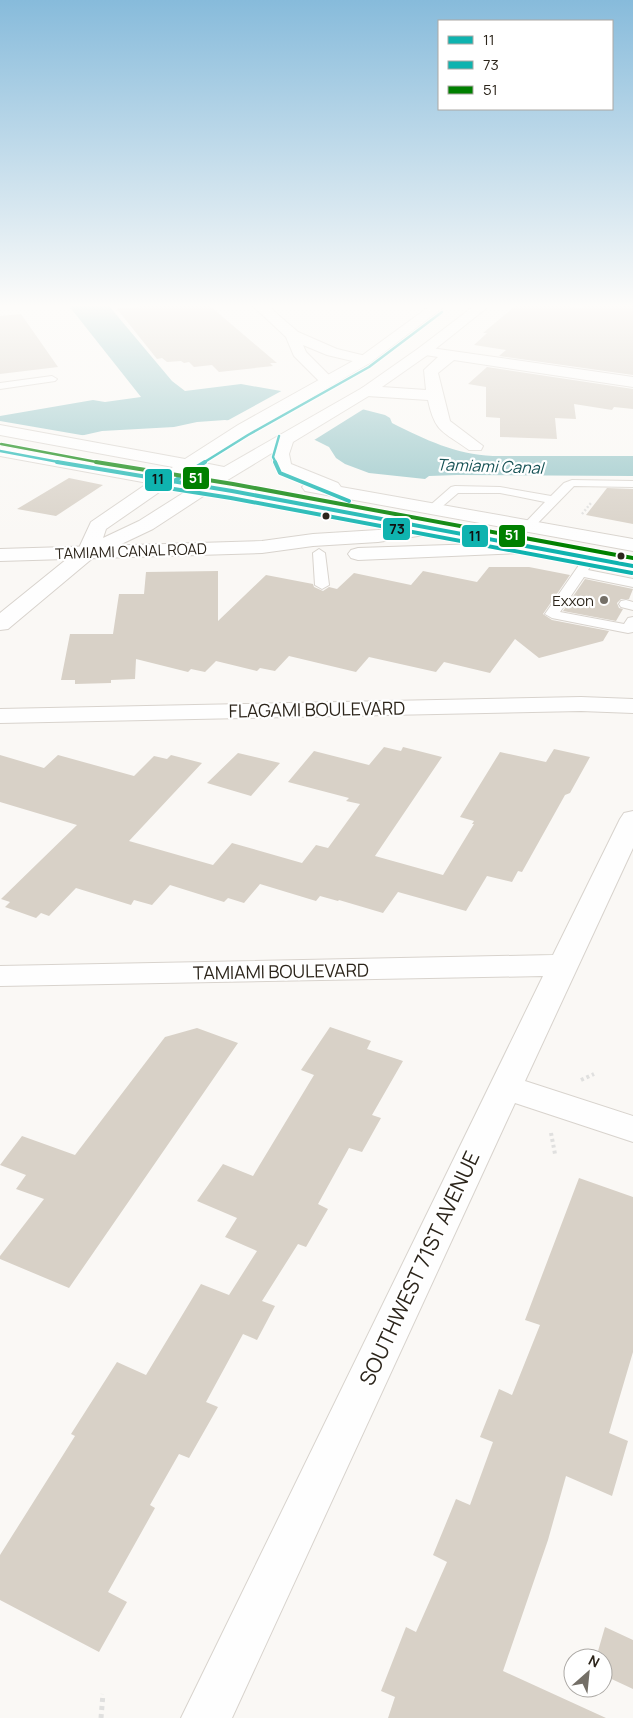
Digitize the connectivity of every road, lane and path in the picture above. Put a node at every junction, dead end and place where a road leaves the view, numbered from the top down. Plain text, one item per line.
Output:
1 (321, 386) edge
2 (373, 386) edge
3 (432, 386) edge
4 (360, 395) junction
5 (435, 396) junction
6 (0, 430) edge
7 (286, 439) junction
8 (475, 446) dead end
9 (0, 451) edge
10 (187, 465) junction
11 (227, 472) junction
12 (162, 480) junction
13 (633, 484) edge
14 (204, 487) junction
15 (350, 494) junction
16 (554, 500) junction
17 (433, 508) junction
18 (529, 525) junction
19 (431, 529) junction
20 (633, 545) edge
21 (262, 547) junction
22 (536, 548) junction
23 (87, 553) junction
24 (318, 554) junction
25 (0, 555) edge
26 (585, 565) junction
27 (633, 566) edge
28 (633, 583) edge
29 (322, 585) dead end
30 (568, 592) junction
31 (582, 595) dead end
32 (633, 622) edge
33 (0, 624) edge
34 (633, 706) edge
35 (0, 716) edge
36 (633, 819) edge
37 (563, 965) junction
38 (0, 976) edge
39 (505, 1087) junction
40 (633, 1129) edge
41 (551, 1130) dead end
42 (555, 1154) dead end
43 (103, 1694) dead end
44 (100, 1718) edge
45 (206, 1718) edge

1 - 10 street
2 - 4 street
3 - 5 street
4 - 5 street
4 - 7 street
5 - 8 street
6 - 10 street
7 - 11 street
7 - 15 street
9 - 12 street
10 - 11 street
10 - 12 street
11 - 14 street
11 - 15 street
12 - 14 street
12 - 23 street
13 - 16 lane
14 - 19 street
14 - 23 street
15 - 17 street
16 - 17 lane
16 - 18 lane
17 - 18 street
18 - 20 street
19 - 21 street, TAMIAMI CANAL ROAD
19 - 22 street
21 - 23 street, TAMIAMI CANAL ROAD
21 - 24 street, TAMIAMI CANAL ROAD
22 - 24 street, TAMIAMI CANAL ROAD
22 - 26 street
23 - 25 street, TAMIAMI CANAL ROAD
23 - 33 street
24 - 29 lane
26 - 27 street
26 - 28 lane
26 - 30 lane
30 - 31 lane
30 - 32 lane
34 - 35 street, FLAGAMI BOULEVARD
36 - 37 street, SOUTHWEST 71ST AVENUE
37 - 38 street, TAMIAMI BOULEVARD
37 - 39 street, SOUTHWEST 71ST AVENUE
39 - 40 street
39 - 45 street, SOUTHWEST 71ST AVENUE
41 - 42 path
43 - 44 path

